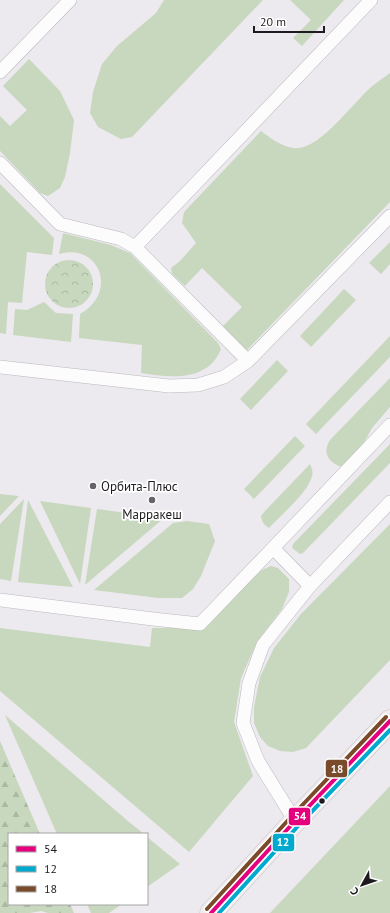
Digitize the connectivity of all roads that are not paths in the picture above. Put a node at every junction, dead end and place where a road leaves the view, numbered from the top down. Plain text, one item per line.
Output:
1 (70, 0) edge
2 (371, 0) edge
3 (0, 72) edge
4 (0, 163) edge
5 (390, 216) edge
6 (136, 247) junction
7 (248, 361) junction
8 (0, 367) edge
9 (390, 425) edge
10 (390, 502) edge
11 (273, 548) junction
12 (310, 586) junction
13 (0, 600) edge
14 (390, 721) edge
15 (295, 821) junction
16 (211, 913) edge

1 - 3 lane
2 - 6 lane
4 - 6 lane
5 - 7 lane
6 - 7 lane
7 - 8 lane
9 - 11 lane
10 - 12 lane
11 - 12 lane
11 - 13 lane
12 - 15 lane
14 - 15 main road
15 - 16 main road

